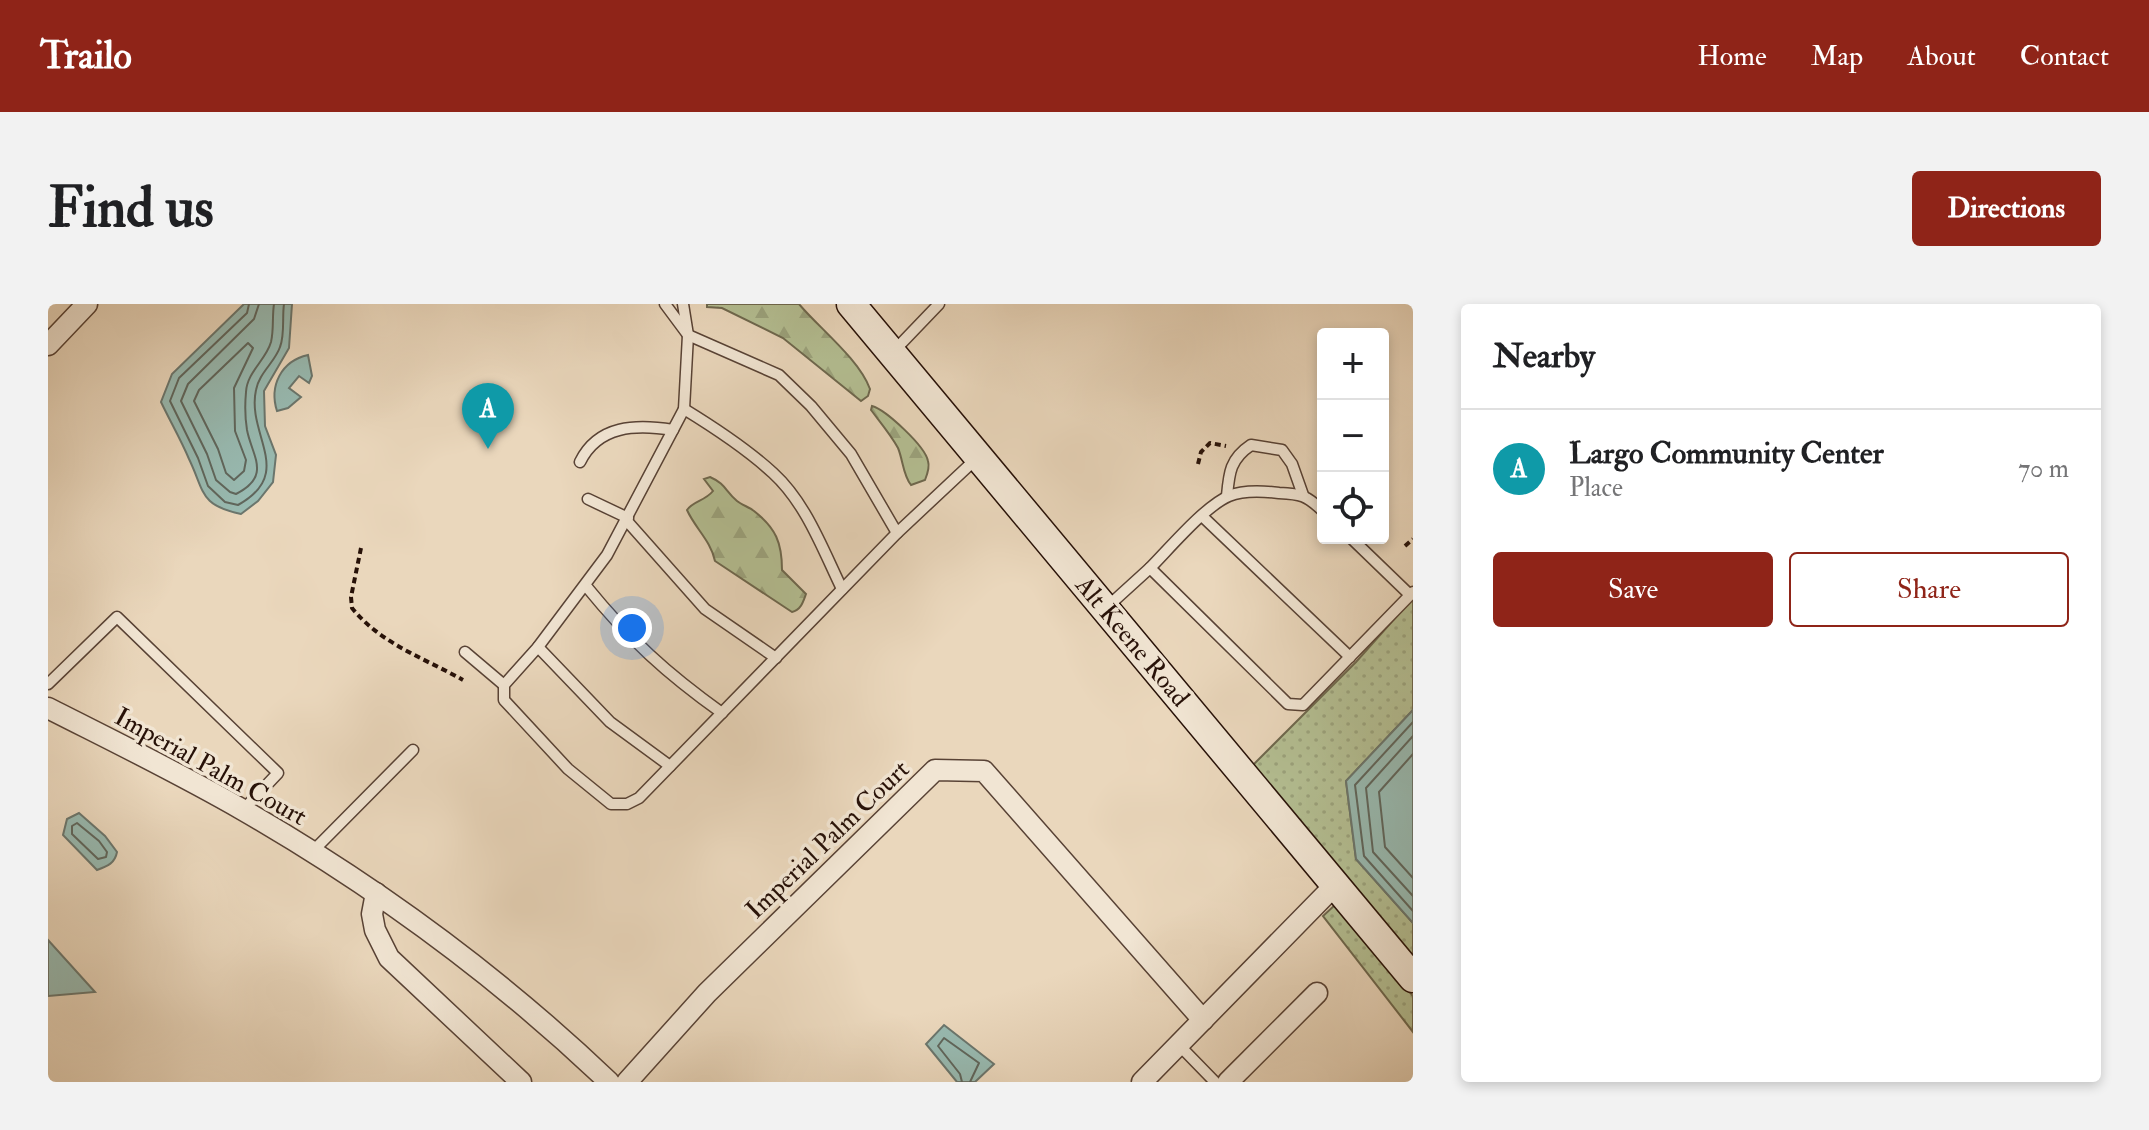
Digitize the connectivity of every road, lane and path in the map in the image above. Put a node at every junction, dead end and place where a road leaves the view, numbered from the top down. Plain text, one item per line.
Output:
1 (87, 304) edge
2 (665, 304) edge
3 (683, 304) edge
4 (851, 304) edge
5 (939, 304) edge
6 (688, 335) junction
7 (48, 345) edge
8 (892, 353) junction
9 (684, 409) junction
10 (673, 430) junction
11 (1226, 446) dead end
12 (978, 457) junction
13 (580, 462) dead end
14 (1198, 464) dead end
15 (1303, 495) junction
16 (1227, 496) junction
17 (588, 499) dead end
18 (1317, 506) edge
19 (1202, 516) junction
20 (628, 520) junction
21 (897, 533) junction
22 (1413, 539) edge
23 (1358, 544) edge
24 (1405, 546) dead end
25 (361, 548) dead end
26 (1150, 568) junction
27 (586, 586) junction
28 (842, 589) junction
29 (1412, 594) edge
30 (1106, 608) junction
31 (538, 647) junction
32 (465, 652) dead end
33 (1350, 657) junction
34 (776, 658) junction
35 (463, 680) dead end
36 (48, 684) edge
37 (504, 685) junction
38 (48, 708) edge
39 (722, 713) junction
40 (413, 750) dead end
41 (670, 766) junction
42 (243, 810) junction
43 (313, 851) junction
44 (1335, 885) junction
45 (376, 893) junction
46 (1413, 978) edge
47 (1317, 993) dead end
48 (1203, 1020) junction
49 (1179, 1045) junction
50 (521, 1082) edge
51 (609, 1082) edge
52 (627, 1082) edge
53 (1142, 1082) edge
54 (1215, 1082) edge
55 (1228, 1082) edge

1 - 7 street
2 - 6 lane
3 - 6 lane
4 - 8 street, Alt Keene Road
5 - 8 lane
6 - 9 lane
6 - 21 lane
8 - 12 street, Alt Keene Road
9 - 10 lane
9 - 28 lane
10 - 13 lane
10 - 20 lane
11 - 14 path
12 - 21 lane
12 - 30 street, Alt Keene Road
15 - 16 lane
15 - 16 lane
15 - 18 lane
16 - 19 lane
17 - 20 lane
19 - 26 lane
19 - 33 lane
20 - 27 lane
20 - 34 lane
21 - 28 lane
22 - 24 path
23 - 29 lane
25 - 35 path
26 - 30 lane
26 - 33 lane
27 - 31 lane
27 - 39 lane
28 - 34 lane
29 - 33 lane
30 - 44 street, Alt Keene Road
31 - 37 lane
31 - 41 lane
32 - 37 lane
34 - 39 lane
36 - 42 lane
37 - 41 lane
38 - 42 street, Imperial Palm Court
39 - 41 lane
40 - 43 lane
42 - 43 street, Imperial Palm Court
43 - 45 street, Imperial Palm Court
44 - 46 street, Alt Keene Road
44 - 48 street
45 - 50 street
45 - 51 street, Imperial Palm Court
47 - 55 street
48 - 49 street
48 - 52 street, Imperial Palm Court
49 - 53 street
49 - 54 lane

